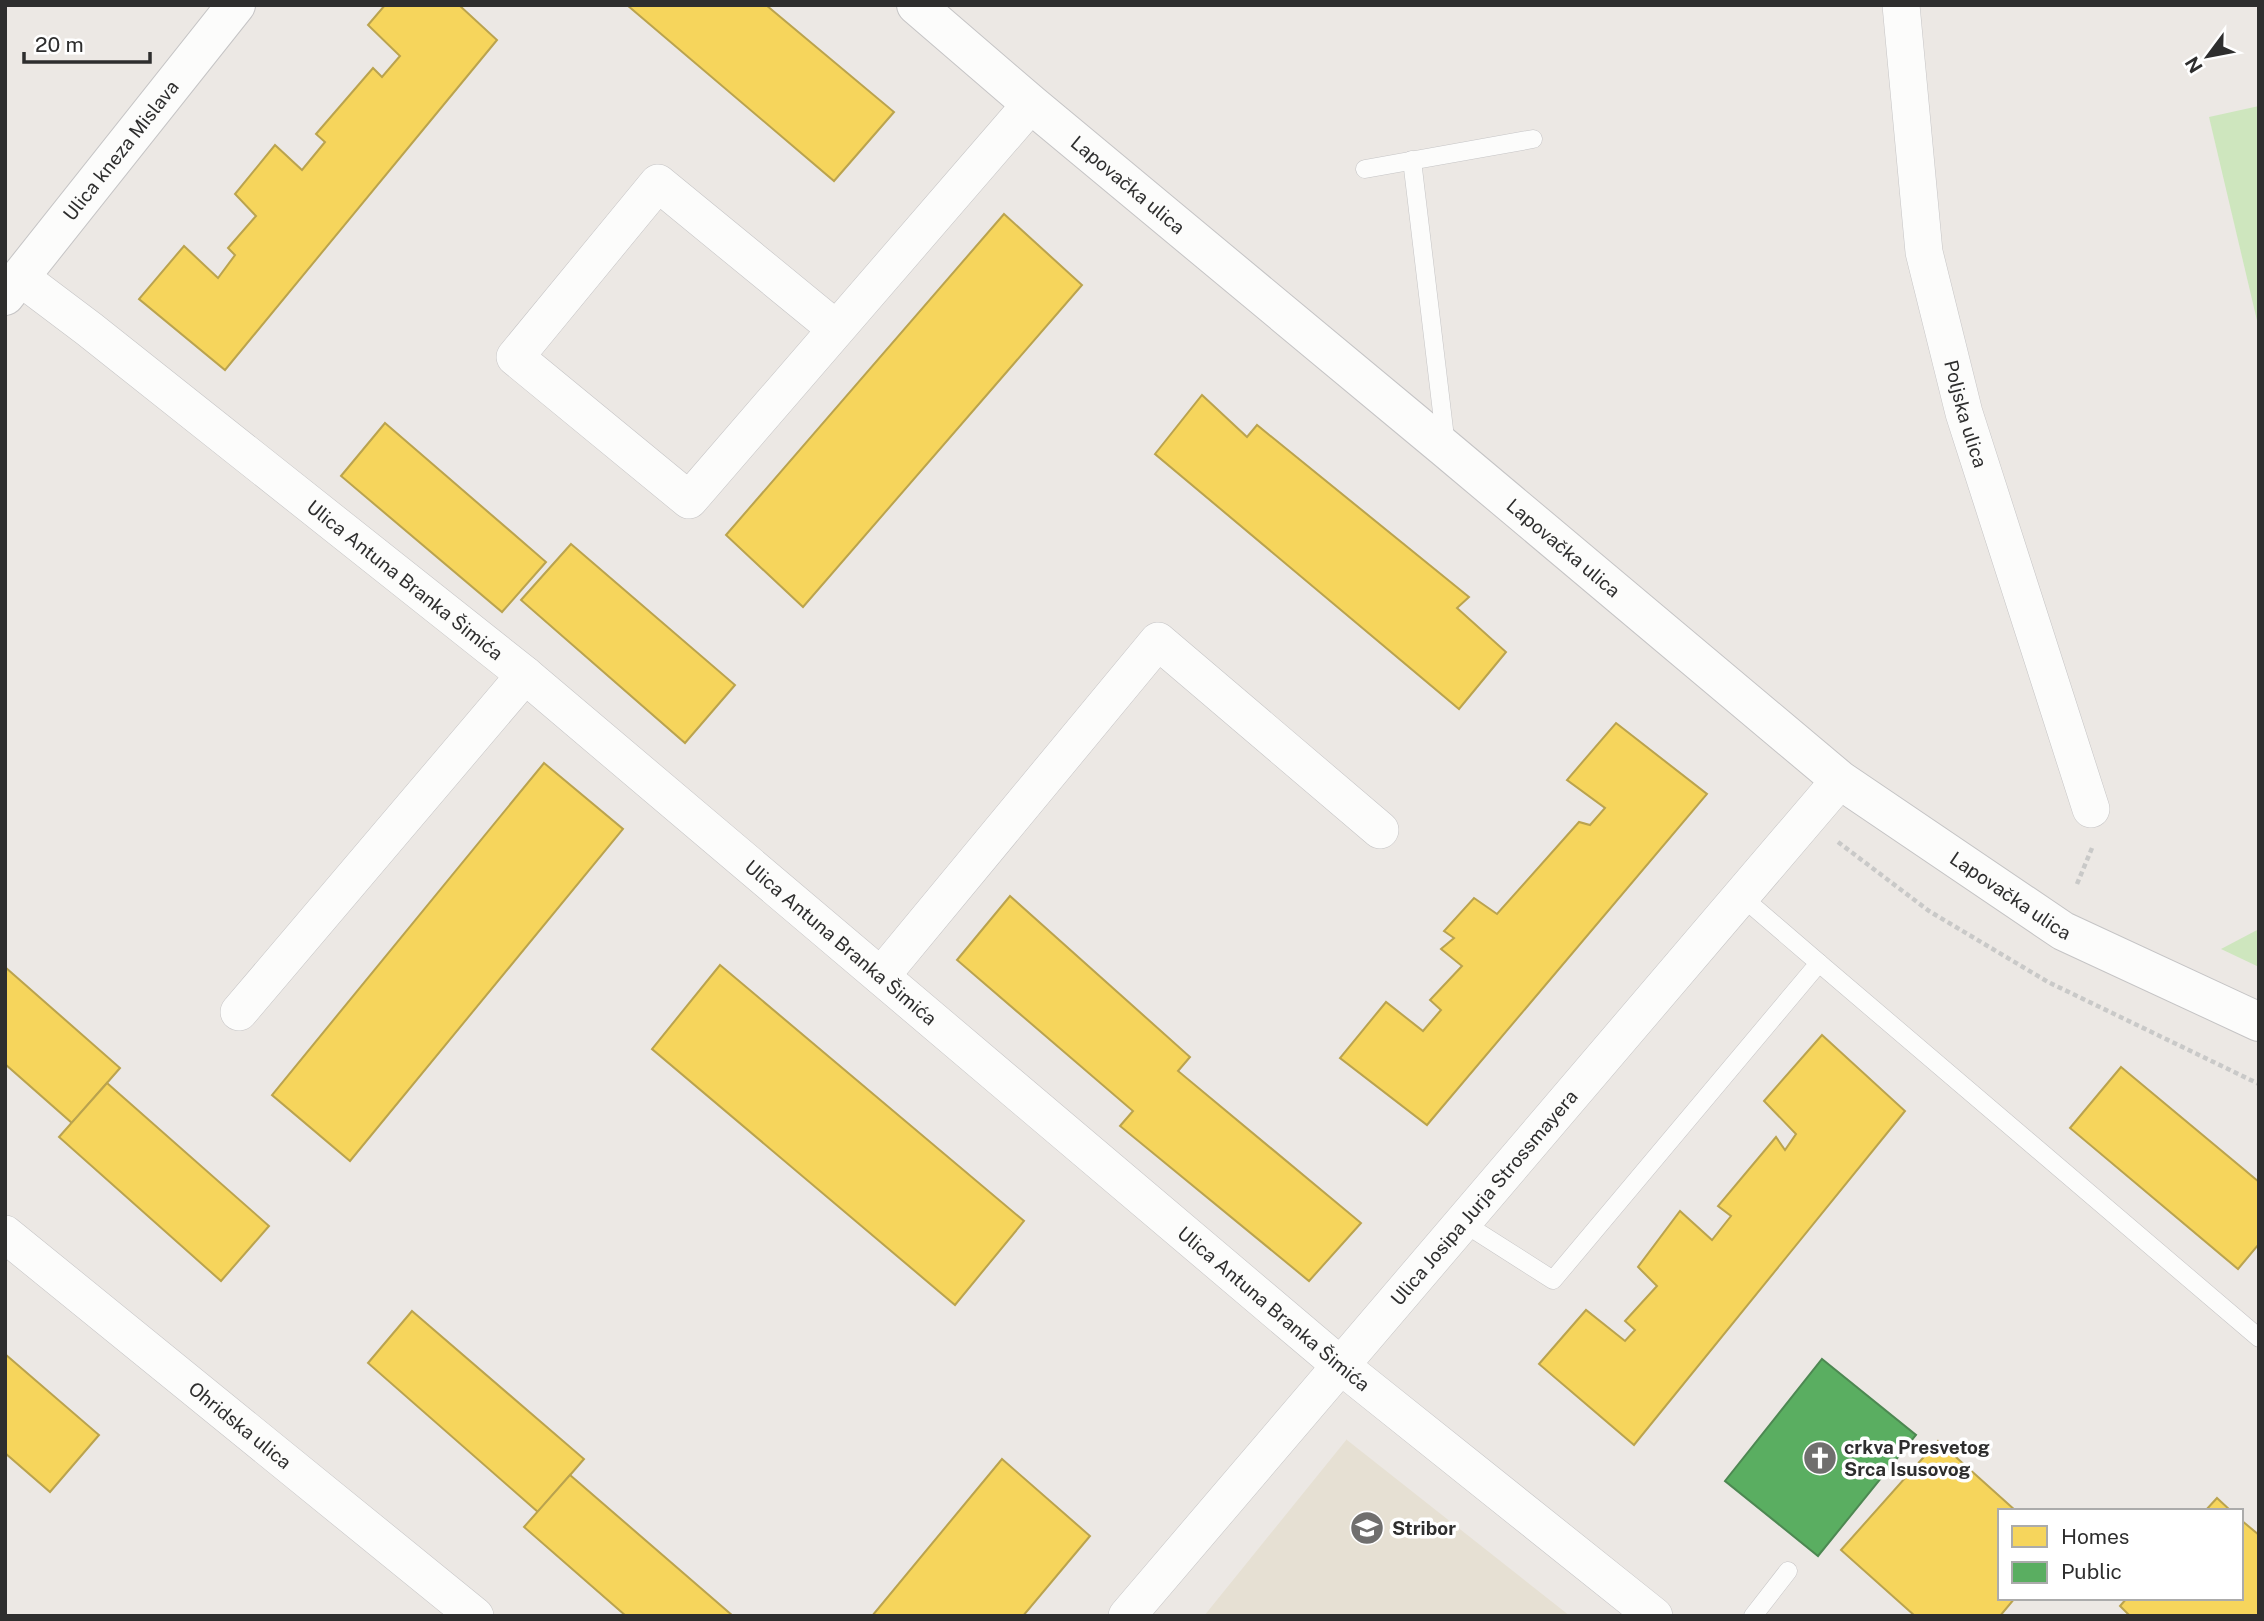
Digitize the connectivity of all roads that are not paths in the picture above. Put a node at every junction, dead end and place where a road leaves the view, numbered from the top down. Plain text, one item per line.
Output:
1 (236, 5) edge
2 (916, 5) edge
3 (1901, 5) edge
4 (1031, 104) junction
5 (1533, 139) dead end
6 (1412, 160) junction
7 (1366, 169) dead end
8 (13, 287) edge
9 (836, 329) junction
10 (1446, 449) junction
11 (525, 675) junction
12 (1840, 780) junction
13 (2091, 809) dead end
14 (1380, 830) dead end
15 (1741, 895) junction
16 (1819, 963) junction
17 (881, 976) junction
18 (239, 1012) dead end
19 (2259, 1022) edge
20 (1462, 1222) junction
21 (5, 1234) edge
22 (2259, 1338) edge
23 (1340, 1365) junction
24 (1788, 1571) dead end
25 (475, 1616) edge
26 (1127, 1616) edge
27 (1654, 1616) edge
28 (1753, 1616) edge

1 - 8 main road, Ulica kneza Mislava
2 - 4 main road, Lapovačka ulica
3 - 13 street, Poljska ulica
4 - 9 street
4 - 10 main road, Lapovačka ulica
5 - 6 lane
6 - 7 lane
6 - 10 lane
8 - 11 street, Ulica Antuna Branka Šimića
9 - 9 street
10 - 12 main road, Lapovačka ulica
11 - 17 street, Ulica Antuna Branka Šimića
11 - 18 street
12 - 15 street, Ulica Josipa Jurja Strossmayera
12 - 19 main road, Lapovačka ulica
14 - 17 street
15 - 16 lane
15 - 20 street, Ulica Josipa Jurja Strossmayera
16 - 20 lane
16 - 22 lane
17 - 23 street, Ulica Antuna Branka Šimića
20 - 23 street, Ulica Josipa Jurja Strossmayera
21 - 25 street, Ohridska ulica
23 - 26 street, Ulica Josipa Jurja Strossmayera
23 - 27 street, Ulica Antuna Branka Šimića
24 - 28 lane

